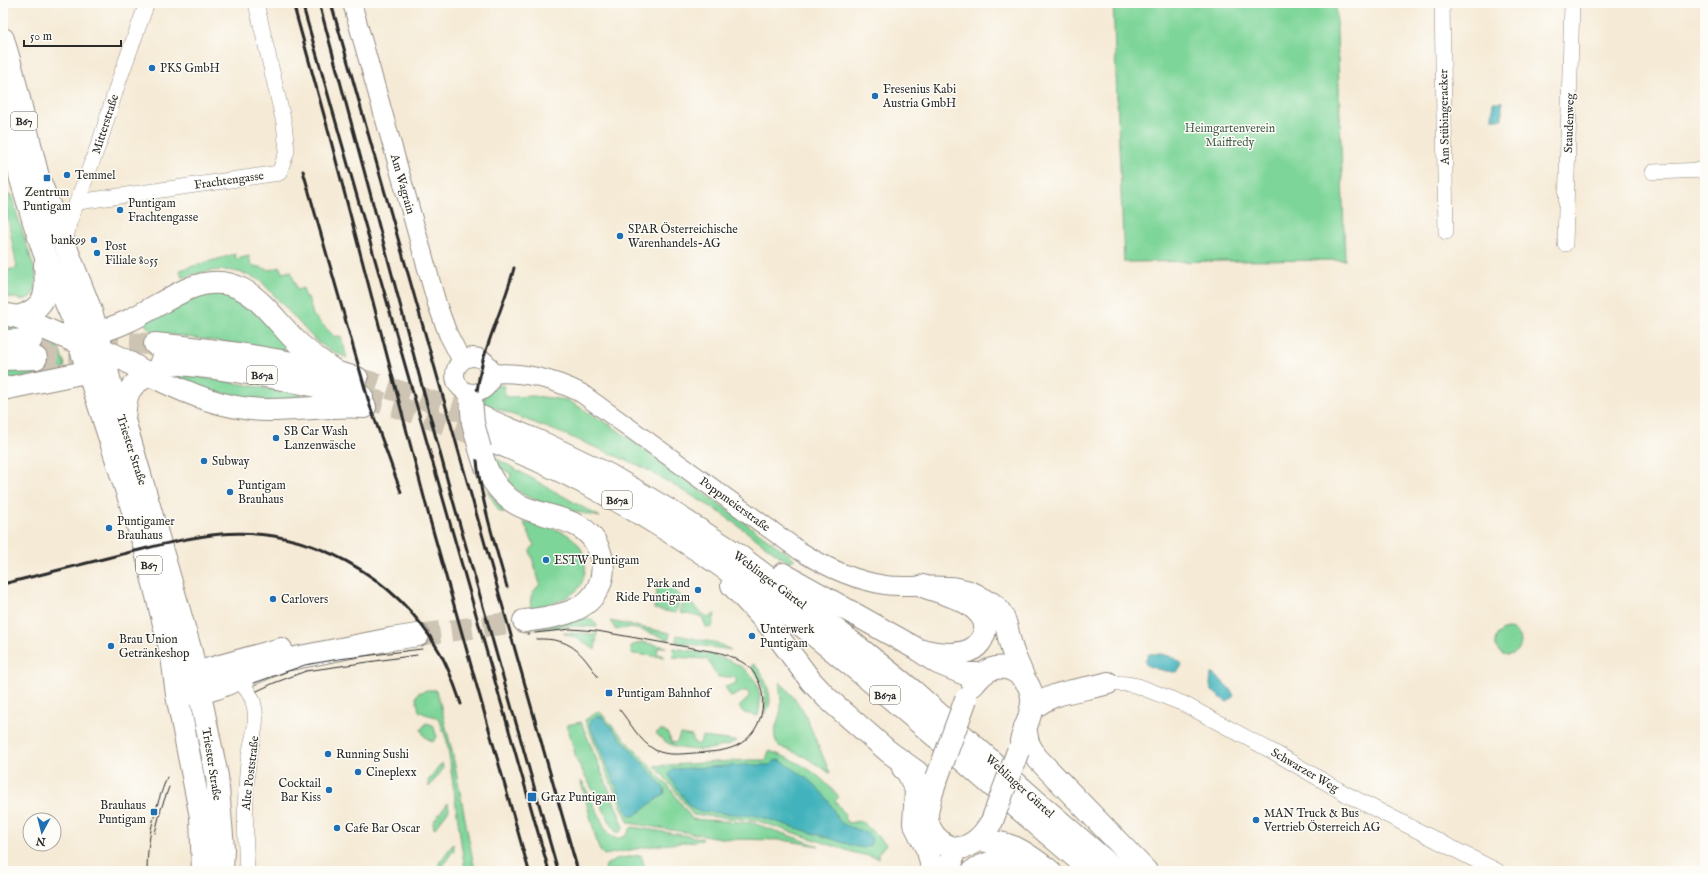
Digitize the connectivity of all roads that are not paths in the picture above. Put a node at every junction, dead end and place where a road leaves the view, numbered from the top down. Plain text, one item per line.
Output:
1 (147, 3) edge
2 (256, 3) edge
3 (352, 3) edge
4 (1442, 3) edge
5 (1572, 3) edge
6 (3, 39) edge
7 (3, 97) edge
8 (1705, 170) edge
9 (1653, 172) dead end
10 (78, 202) junction
11 (1446, 232) dead end
12 (1565, 244) dead end
13 (64, 246) junction
14 (44, 252) junction
15 (10, 316) edge
16 (3, 341) edge
17 (93, 349) junction
18 (3, 359) edge
19 (155, 360) junction
20 (462, 361) junction
21 (336, 372) junction
22 (491, 374) junction
23 (3, 389) edge
24 (361, 394) junction
25 (475, 403) junction
26 (124, 420) junction
27 (483, 444) junction
28 (670, 531) junction
29 (738, 555) junction
30 (923, 586) junction
31 (990, 603) junction
32 (524, 621) tunnel mouth
33 (418, 635) tunnel mouth
34 (391, 639) junction
35 (916, 649) junction
36 (987, 672) junction
37 (237, 680) junction
38 (1026, 682) junction
39 (198, 683) junction
40 (1108, 683) junction
41 (177, 695) junction
42 (1028, 719) junction
43 (889, 752) junction
44 (934, 785) junction
45 (977, 840) junction
46 (953, 848) junction
47 (204, 871) edge
48 (222, 871) edge
49 (247, 871) edge
50 (933, 871) edge
51 (951, 871) edge
52 (973, 871) edge
53 (1041, 871) edge
54 (1050, 871) edge
55 (1092, 871) edge
56 (1117, 871) edge
57 (1146, 871) edge
58 (1498, 871) edge

1 - 10 street, Mitterstraße
2 - 10 street, Frachtengasse
3 - 20 street, Am Wagrain
4 - 11 street, Am Stübingeracker
5 - 12 street, Staudenweg
6 - 13 main road, Triester Straße / B67
7 - 14 main road, Triester Straße / B67
8 - 9 street
10 - 13 street, Mitterstraße
13 - 17 main road, Triester Straße / B67
14 - 15 main road
14 - 17 main road, Triester Straße / B67
15 - 17 main road
16 - 18 main road
17 - 19 main road
17 - 21 main road
17 - 23 main road
17 - 26 main road, Triester Straße / B67
17 - 41 main road, Triester Straße / B67
19 - 21 main road, B67a
19 - 24 main road, B67a
19 - 24 main road
19 - 26 main road
20 - 22 street
20 - 25 street
21 - 24 main road, B67a
22 - 25 street
22 - 30 street, Poppmeierstraße
25 - 27 main road, bridge
25 - 29 main road, Weblinger Gürtel / B67a
26 - 39 main road, Triester Straße / B67
27 - 28 main road, Weblinger Gürtel / B67a
27 - 32 main road
28 - 43 main road
28 - 55 main road, Weblinger Gürtel / B67a
29 - 35 main road
29 - 56 main road, Weblinger Gürtel / B67a
30 - 31 street, Poppmeierstraße
30 - 35 main road
31 - 36 main road
31 - 38 main road
33 - 34 main road
34 - 37 main road
34 - 39 main road
35 - 36 main road
36 - 38 main road
36 - 44 main road, bridge
37 - 39 main road
37 - 49 street, Alte Poststraße
38 - 40 main road
38 - 42 main road
39 - 41 main road
39 - 48 main road, Triester Straße / B67
40 - 42 main road
40 - 58 street, Schwarzer Weg
41 - 47 main road, Triester Straße / B67
42 - 45 main road, bridge
42 - 57 main road
43 - 44 main road
43 - 50 main road
44 - 46 main road
45 - 46 main road
45 - 54 main road
46 - 51 main road
52 - 53 main road

